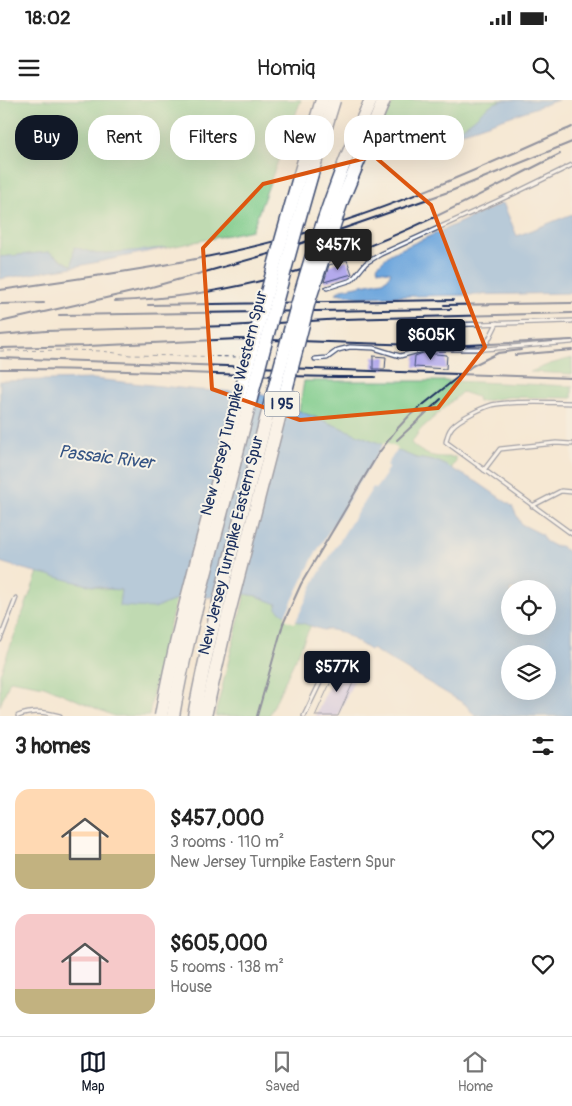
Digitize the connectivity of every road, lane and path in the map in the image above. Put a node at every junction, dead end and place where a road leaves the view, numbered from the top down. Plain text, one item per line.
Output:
1 (322, 100) edge
2 (334, 100) edge
3 (372, 100) edge
4 (384, 100) edge
5 (572, 166) edge
6 (326, 288) dead end
7 (572, 321) edge
8 (497, 323) junction
9 (447, 325) dead end
10 (572, 342) edge
11 (484, 349) junction
12 (0, 350) edge
13 (248, 358) dead end
14 (316, 359) dead end
15 (572, 404) edge
16 (572, 444) edge
17 (484, 470) junction
18 (572, 492) edge
19 (532, 506) junction
20 (572, 534) edge
21 (16, 598) dead end
22 (0, 640) edge
23 (329, 664) dead end
24 (18, 716) edge
25 (60, 716) edge
26 (161, 716) edge
27 (173, 716) edge
28 (194, 716) edge
29 (205, 716) edge
30 (304, 716) edge

1 - 26 highway, New Jersey Turnpike Western Spur / I 95, bridge
2 - 27 highway, New Jersey Turnpike Western Spur / I 95, bridge
3 - 28 highway, New Jersey Turnpike Eastern Spur / I 95, bridge
4 - 29 highway, New Jersey Turnpike Eastern Spur / I 95, bridge
5 - 6 lane
7 - 8 lane
8 - 9 lane
8 - 11 lane
10 - 11 lane
11 - 14 lane
12 - 13 path
15 - 17 lane
16 - 17 lane
17 - 19 lane
18 - 19 lane
19 - 20 lane
21 - 22 lane
23 - 30 lane
24 - 25 lane

